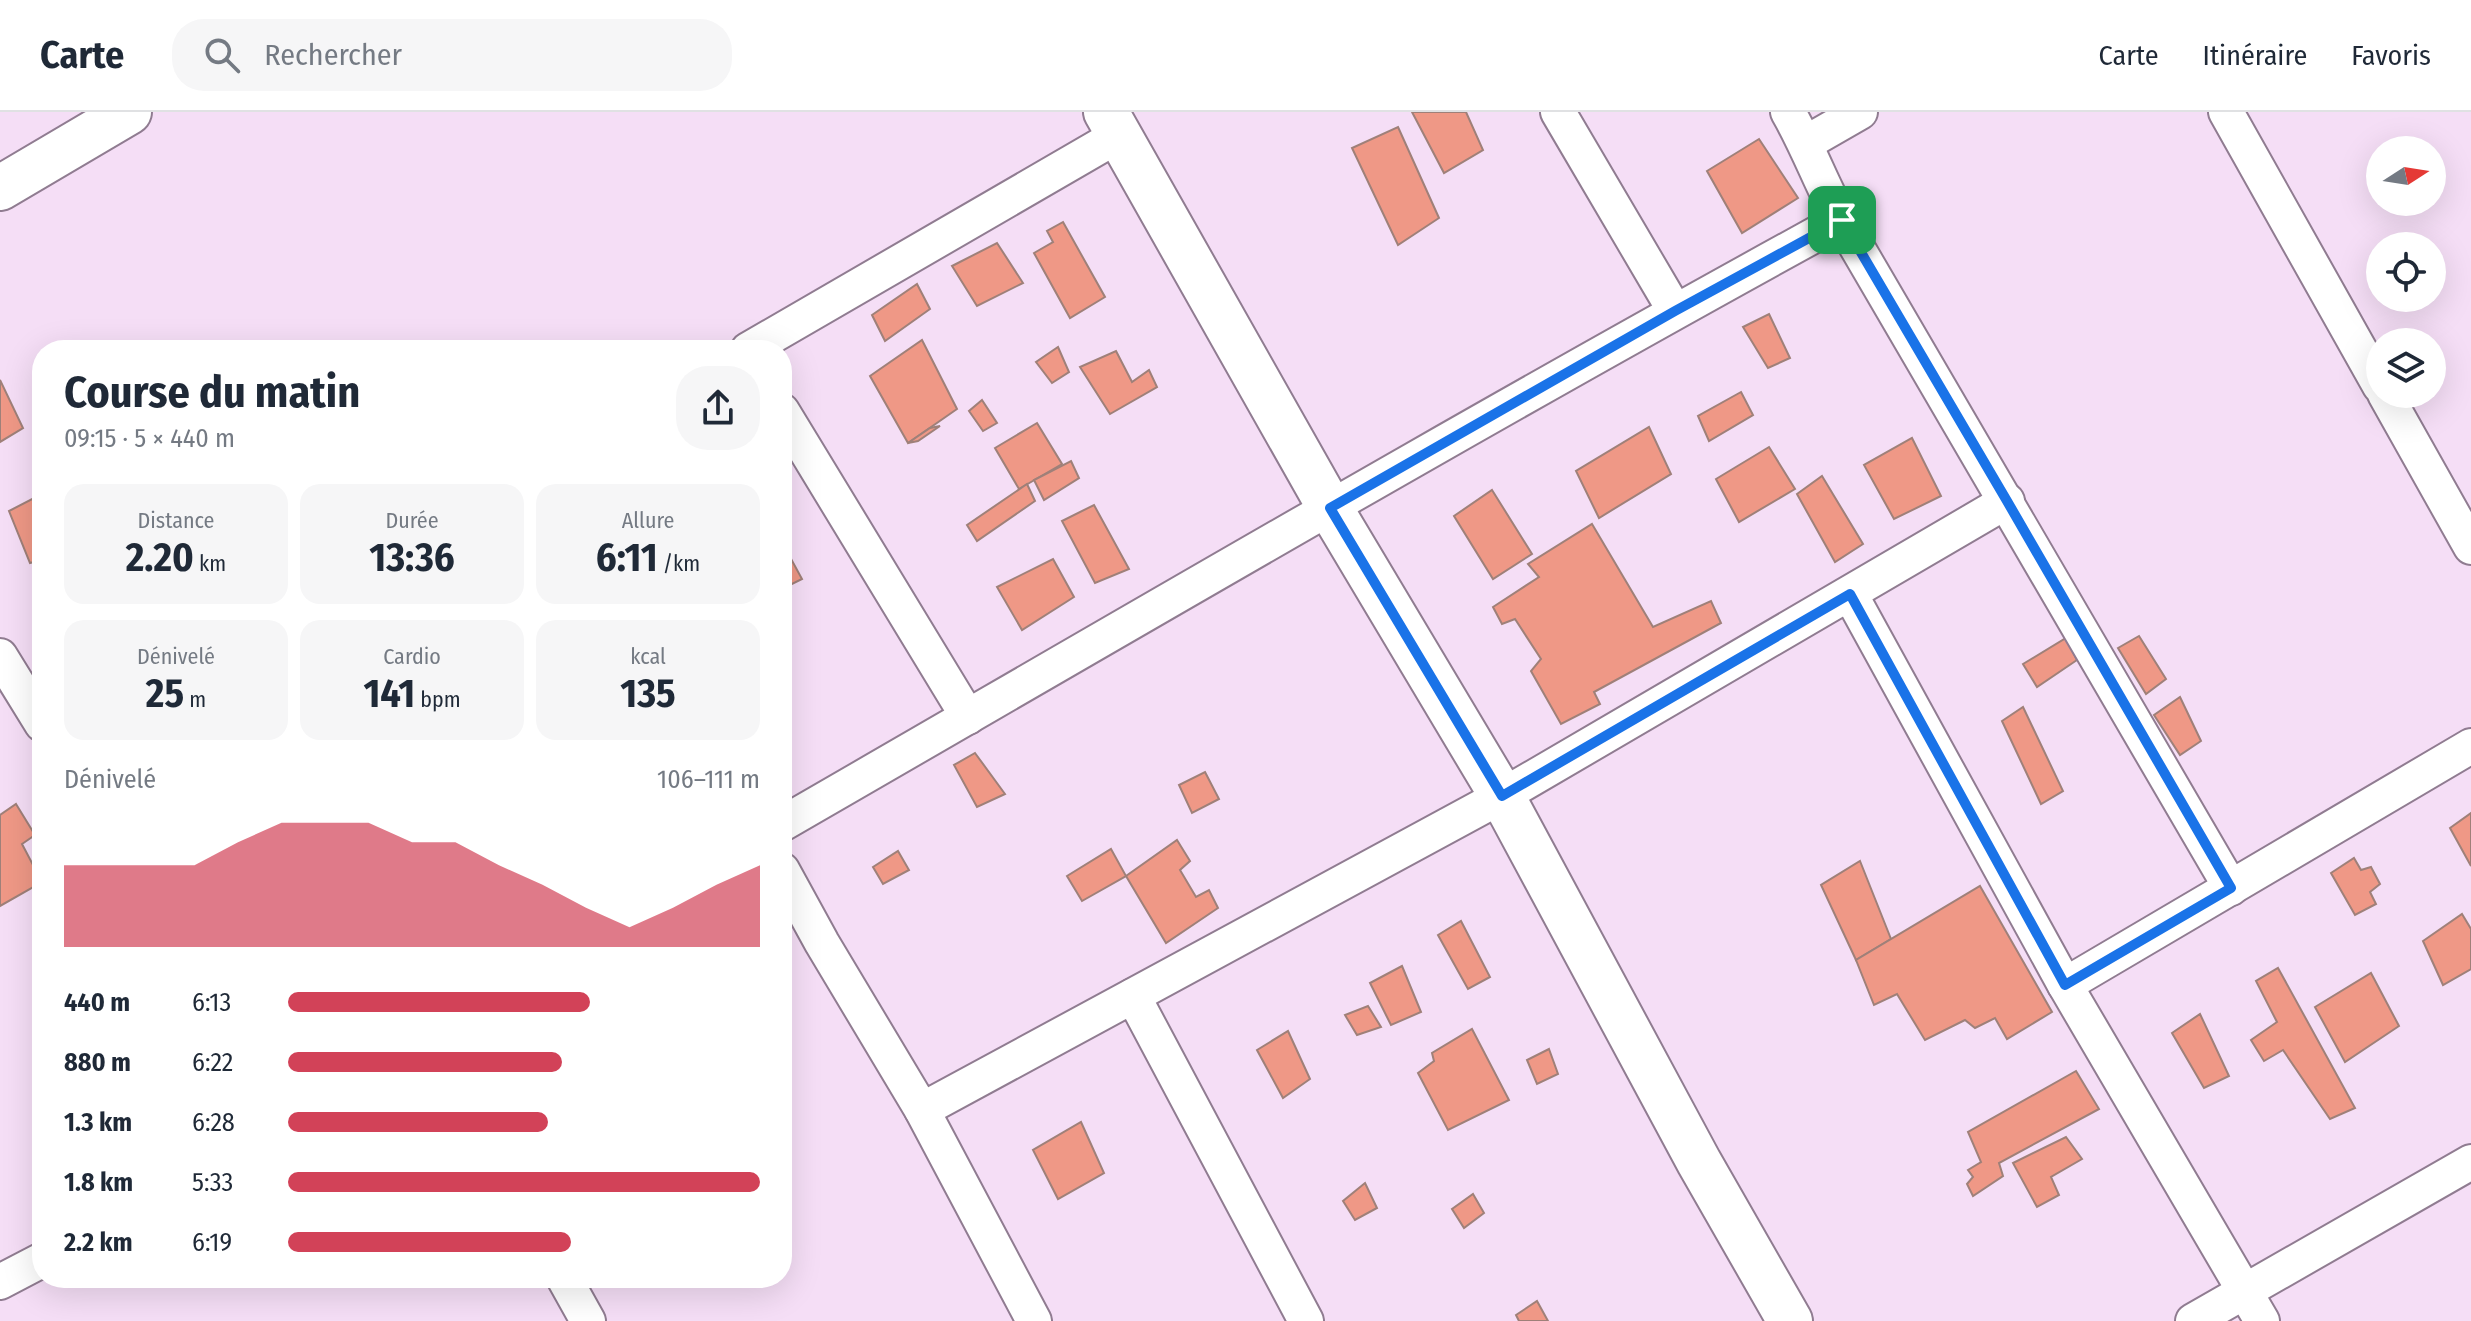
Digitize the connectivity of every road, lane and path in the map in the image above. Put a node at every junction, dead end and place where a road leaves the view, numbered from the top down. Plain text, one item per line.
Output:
1 (129, 112) edge
2 (1558, 112) edge
3 (1788, 112) edge
4 (1860, 112) edge
5 (2226, 112) edge
6 (1112, 124) edge
7 (1806, 143) junction
8 (0, 188) edge
9 (1842, 220) junction
10 (1675, 311) junction
11 (764, 340) edge
12 (2366, 361) edge
13 (2394, 408) edge
14 (792, 427) edge
15 (2007, 501) junction
16 (1330, 508) junction
17 (2466, 526) edge
18 (1850, 594) junction
19 (0, 656) edge
20 (32, 708) edge
21 (968, 717) junction
22 (2471, 746) edge
23 (1502, 796) junction
24 (792, 818) edge
25 (792, 888) edge
26 (2231, 888) junction
27 (2065, 985) junction
28 (1133, 996) junction
29 (922, 1110) junction
30 (2471, 1162) edge
31 (32, 1265) edge
32 (0, 1282) edge
33 (570, 1288) edge
34 (2254, 1306) edge
35 (588, 1321) edge
36 (1034, 1321) edge
37 (1306, 1321) edge
38 (1790, 1321) edge
39 (2193, 1321) edge

1 - 8 street
2 - 10 street
3 - 7 street
4 - 7 street
5 - 12 street
6 - 11 street
6 - 16 street
7 - 9 street
9 - 10 street
9 - 15 street
10 - 16 street
13 - 17 street
14 - 21 street
15 - 18 street
15 - 26 street
16 - 21 street
16 - 23 street
18 - 23 street
18 - 27 street
19 - 20 street
21 - 24 street
22 - 26 street
23 - 28 street
23 - 38 street
25 - 29 street
26 - 27 street
27 - 34 street
28 - 29 street
28 - 37 street
29 - 36 street
30 - 34 street
31 - 32 street
33 - 35 street
34 - 39 street

